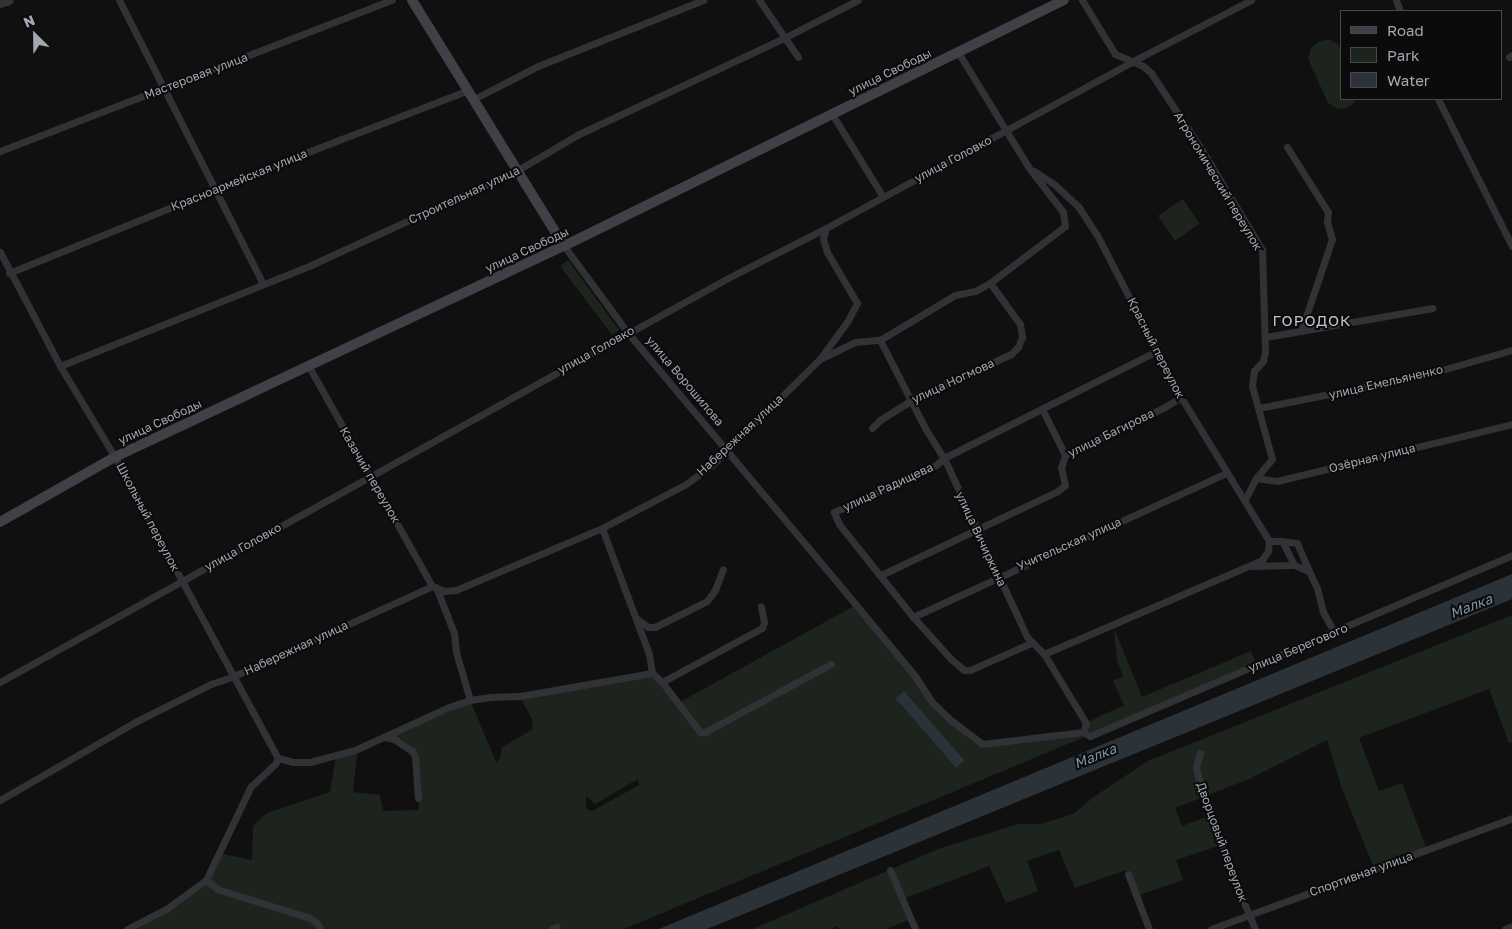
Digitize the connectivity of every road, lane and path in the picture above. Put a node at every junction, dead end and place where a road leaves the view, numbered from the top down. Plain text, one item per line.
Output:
1 (9, 0) edge
2 (119, 0) edge
3 (392, 0) edge
4 (412, 0) edge
5 (704, 0) edge
6 (759, 0) edge
7 (858, 0) edge
8 (1064, 0) edge
9 (1082, 0) edge
10 (1246, 1) edge
11 (0, 3) edge
12 (784, 38) junction
13 (958, 52) junction
14 (798, 57) dead end
15 (1133, 61) junction
16 (165, 89) junction
17 (472, 95) junction
18 (1439, 100) edge
19 (832, 114) junction
20 (1005, 131) junction
21 (1287, 147) dead end
22 (0, 151) edge
23 (1029, 168) junction
24 (516, 172) junction
25 (215, 189) junction
26 (883, 197) junction
27 (1065, 226) joint
28 (826, 228) junction
29 (564, 246) junction
30 (1512, 246) edge
31 (0, 252) edge
32 (9, 272) junction
33 (0, 274) edge
34 (990, 283) junction
35 (262, 284) junction
36 (1433, 308) dead end
37 (1301, 331) junction
38 (628, 333) junction
39 (1266, 337) junction
40 (880, 340) junction
41 (1512, 350) edge
42 (1157, 352) junction
43 (819, 360) junction
44 (308, 365) junction
45 (60, 366) junction
46 (1181, 397) junction
47 (912, 398) junction
48 (1259, 408) junction
49 (1042, 409) junction
50 (1512, 424) edge
51 (872, 428) dead end
52 (727, 451) junction
53 (1064, 455) junction
54 (115, 457) junction
55 (944, 458) junction
56 (1226, 473) junction
57 (369, 475) junction
58 (1256, 478) junction
59 (1245, 500) junction
60 (0, 522) edge
61 (602, 528) junction
62 (976, 529) junction
63 (1269, 541) junction
64 (1282, 541) junction
65 (1512, 555) edge
66 (1294, 565) junction
67 (1248, 566) junction
68 (723, 568) dead end
69 (1309, 571) junction
70 (881, 575) junction
71 (998, 576) junction
72 (182, 581) junction
73 (433, 586) junction
74 (761, 606) dead end
75 (913, 617) junction
76 (635, 618) junction
77 (1334, 632) junction
78 (1031, 643) junction
79 (1044, 654) junction
80 (831, 664) dead end
81 (652, 673) junction
82 (234, 676) junction
83 (0, 682) edge
84 (662, 682) junction
85 (470, 700) junction
86 (1083, 732) junction
87 (384, 737) junction
88 (1200, 753) dead end
89 (278, 758) junction
90 (418, 798) dead end
91 (0, 800) edge
92 (1512, 818) edge
93 (890, 870) dead end
94 (1128, 874) dead end
95 (206, 880) junction
96 (1249, 915) junction
97 (1512, 926) edge
98 (128, 929) edge
99 (320, 929) edge
100 (915, 929) edge
101 (1150, 929) edge
102 (1210, 929) edge
103 (1255, 929) edge
104 (1505, 929) edge

1 - 11 street
2 - 16 street
3 - 16 street, Мастеровая улица
4 - 17 main road, улица Ворошилова
5 - 17 street, Красноармейская улица
6 - 12 street
7 - 12 street, Строительная улица
8 - 13 main road, улица Свободы
9 - 15 street, Агрономический переулок
10 - 15 street, улица Головко
12 - 14 street
12 - 24 street, Строительная улица
13 - 19 main road, улица Свободы
13 - 20 street, Красный переулок
15 - 20 street, улица Головко
15 - 39 street, Агрономический переулок
16 - 22 street, Мастеровая улица
16 - 25 street
17 - 24 main road, улица Ворошилова
17 - 25 street, Красноармейская улица
18 - 30 street
19 - 26 street
19 - 29 main road, улица Свободы
20 - 23 street, Красный переулок
20 - 26 street, улица Головко
21 - 37 street
23 - 27 street, Красный переулок
23 - 42 street, Красный переулок
24 - 29 main road, улица Ворошилова
24 - 35 street, Строительная улица
25 - 32 street, Красноармейская улица
25 - 35 street
26 - 28 street, улица Головко
27 - 34 street, Набережная улица
28 - 38 street, улица Головко
28 - 43 street, Набережная улица
29 - 38 street, улица Ворошилова
29 - 44 main road, улица Свободы
31 - 32 street, Школьный переулок
32 - 33 street, Красноармейская улица
32 - 45 street, Школьный переулок
34 - 40 street, Набережная улица
34 - 47 street, улица Ногмова
35 - 45 street, Строительная улица
36 - 37 street
37 - 39 street
38 - 52 street, улица Ворошилова
38 - 57 street, улица Головко
39 - 48 street, Агрономический переулок
40 - 43 street, Набережная улица
40 - 47 street, улица Вичиркина
41 - 48 street, улица Емельяненко
42 - 46 street, Красный переулок
42 - 49 street, улица Радищева
43 - 52 street, Набережная улица
44 - 54 main road, улица Свободы
44 - 57 street, Казачий переулок
45 - 54 street, Школьный переулок
46 - 53 street, улица Багирова
46 - 56 street, Красный переулок
47 - 51 street, улица Ногмова
47 - 55 street, улица Вичиркина
48 - 58 street, Агрономический переулок
49 - 53 street
49 - 55 street, улица Радищева
50 - 58 street, Озёрная улица
52 - 61 street, Набережная улица
52 - 86 street, улица Ворошилова
53 - 62 street, улица Багирова
54 - 60 main road, улица Свободы
54 - 72 street, Школьный переулок
55 - 62 street, улица Вичиркина
55 - 70 street, улица Радищева
56 - 59 street, Красный переулок
56 - 71 street, Учительская улица
57 - 72 street, улица Головко
57 - 73 street, Казачий переулок
58 - 59 street
59 - 63 street, Красный переулок
61 - 73 street, Набережная улица
61 - 76 street
62 - 70 street, улица Багирова
62 - 71 street, улица Вичиркина
63 - 64 street
63 - 67 street
64 - 66 street
64 - 69 street
65 - 77 street, улица Берегового
66 - 67 street
66 - 69 street
67 - 79 street
68 - 76 street
69 - 77 street
70 - 75 street, улица Радищева
71 - 75 street, Учительская улица
71 - 78 street, улица Вичиркина
72 - 82 street, Школьный переулок
72 - 83 street, улица Головко
73 - 82 street, Набережная улица
73 - 85 street, Казачий переулок
74 - 84 street
75 - 78 street, улица Радищева
76 - 81 street
77 - 86 street, улица Берегового
78 - 79 street, улица Вичиркина
79 - 86 street, улица Вичиркина
80 - 84 street
81 - 84 street
81 - 85 street
82 - 89 street, Школьный переулок
82 - 91 street, Набережная улица
85 - 87 street
87 - 89 street
87 - 90 street
88 - 96 street, Дворцовый переулок
89 - 95 street
92 - 96 street, Спортивная улица
93 - 100 street
94 - 101 street
95 - 98 street
95 - 99 street
96 - 102 street, Спортивная улица
96 - 103 street, Дворцовый переулок
97 - 104 street

